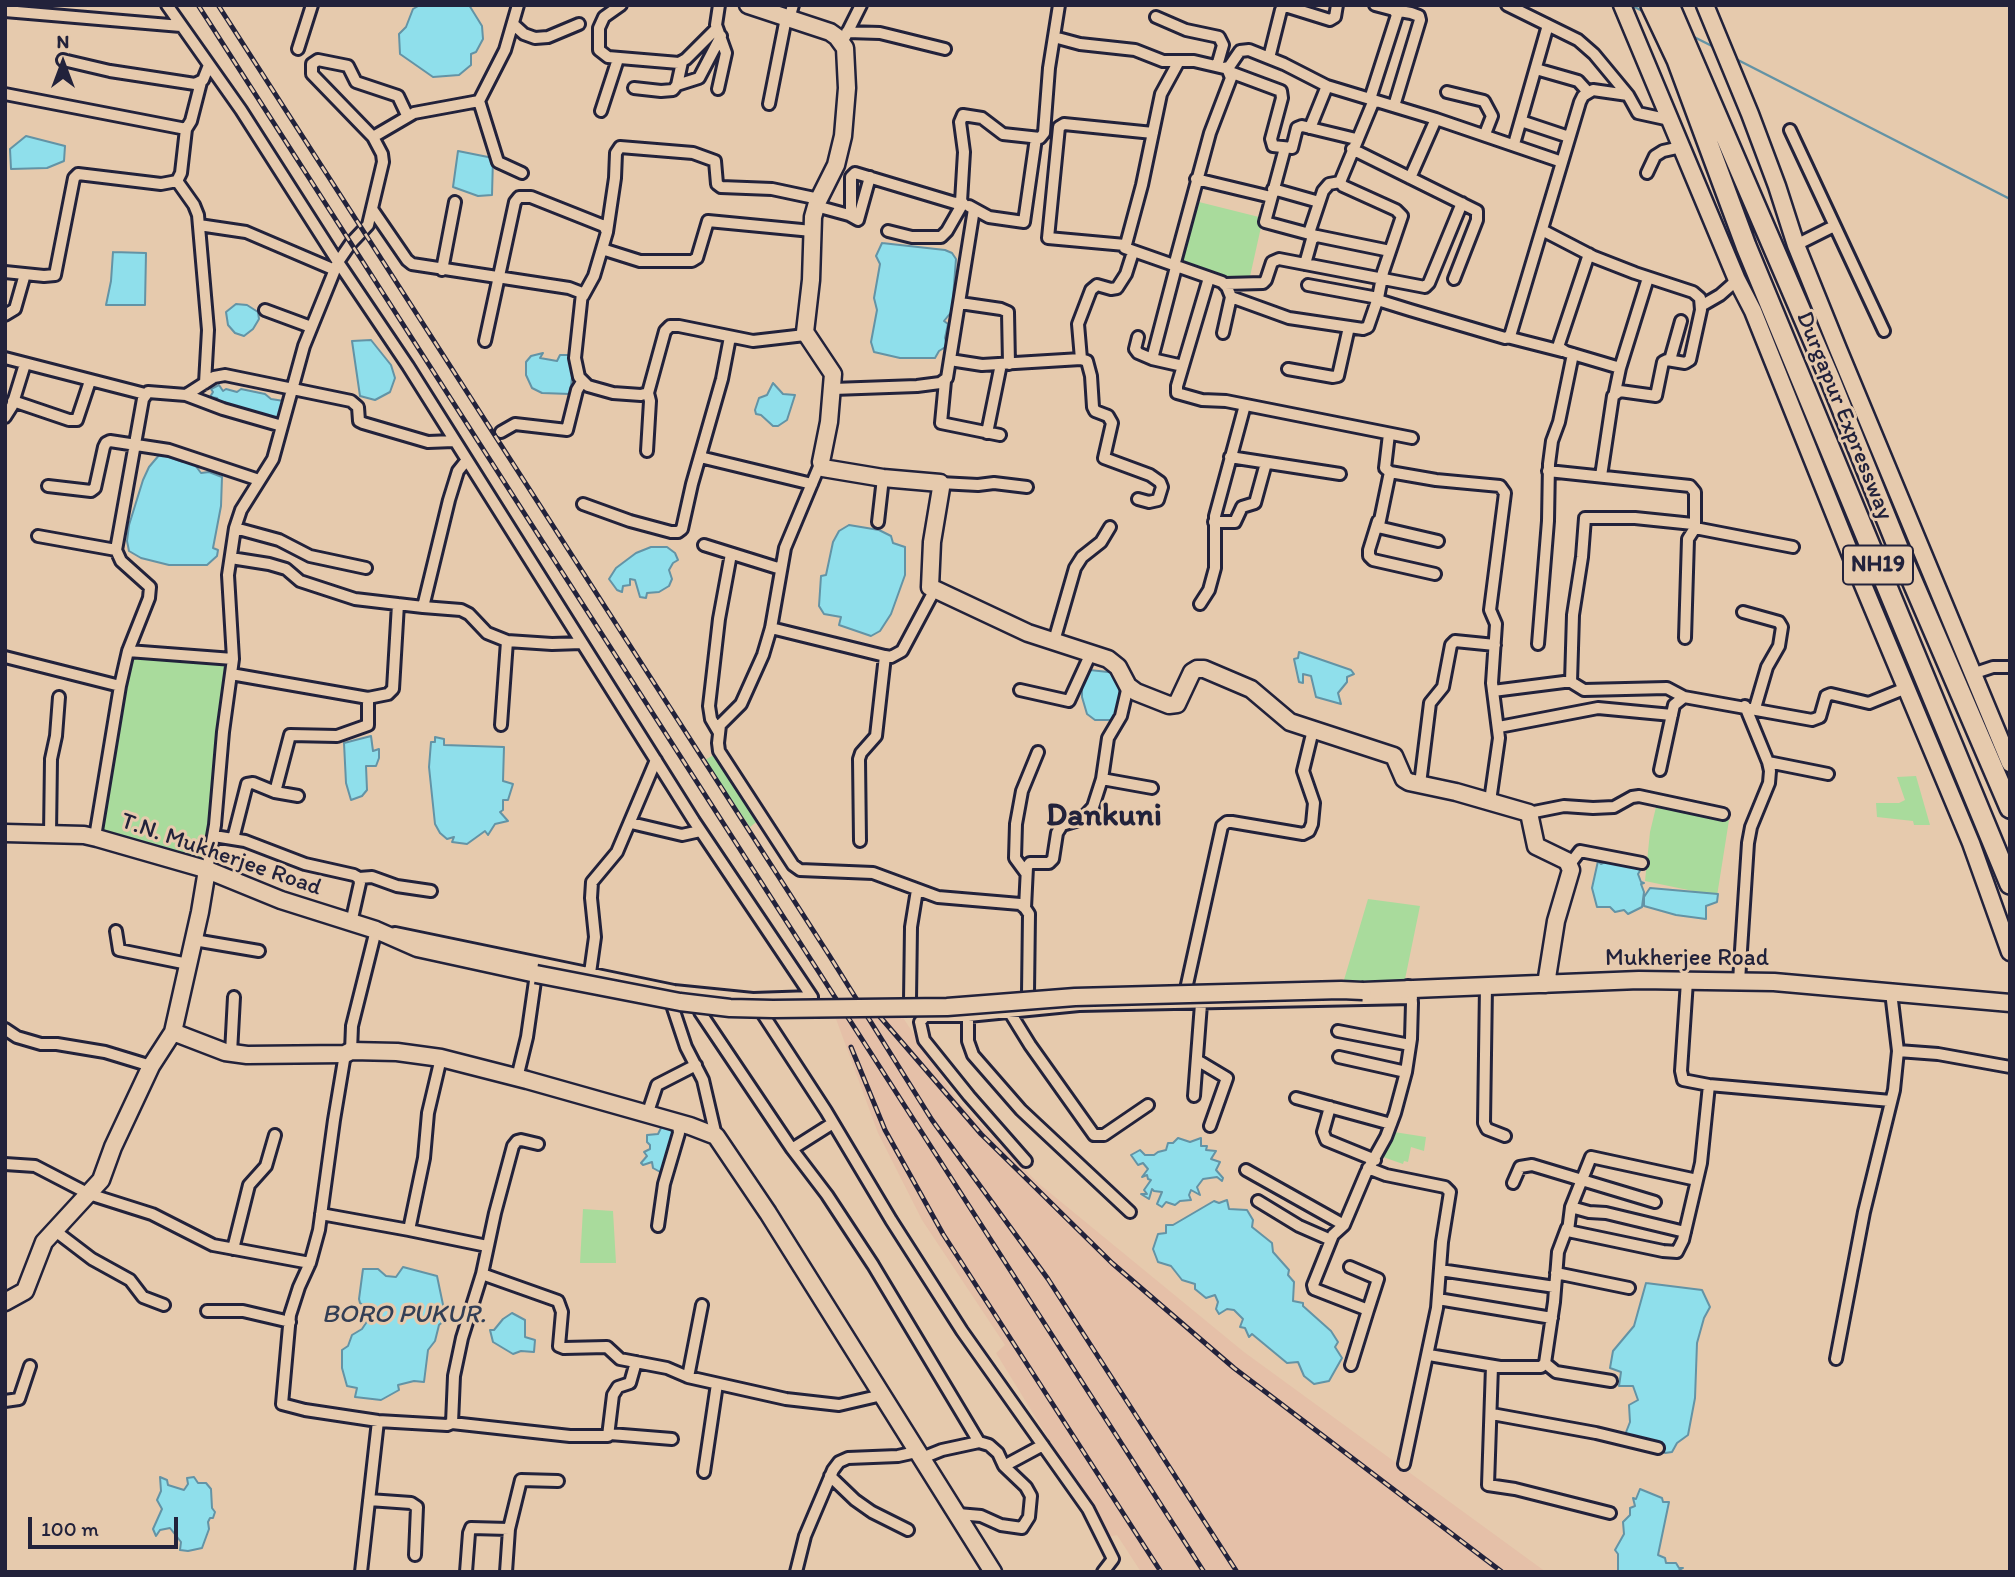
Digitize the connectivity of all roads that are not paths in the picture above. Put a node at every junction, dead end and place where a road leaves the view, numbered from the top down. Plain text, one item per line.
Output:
1 (167, 5) edge
2 (312, 5) edge
3 (518, 5) edge
4 (621, 5) edge
5 (719, 5) edge
6 (748, 5) edge
7 (862, 5) edge
8 (1059, 5) edge
9 (1337, 5) edge
10 (1375, 5) edge
11 (1507, 5) edge
12 (1622, 5) edge
13 (1651, 5) edge
14 (1670, 5) edge
15 (1283, 7) edge
16 (1706, 9) edge
17 (1394, 10) junction
18 (5, 11) edge
19 (789, 14) edge
20 (1156, 17) dead end
21 (513, 24) junction
22 (579, 24) dead end
23 (1548, 25) junction
24 (181, 26) junction
25 (719, 32) junction
26 (1672, 34) junction
27 (844, 37) junction
28 (1054, 37) junction
29 (298, 49) dead end
30 (945, 49) dead end
31 (1269, 58) junction
32 (618, 59) junction
33 (62, 60) dead end
34 (1179, 61) junction
35 (682, 62) junction
36 (209, 65) junction
37 (1225, 69) junction
38 (1536, 69) junction
39 (201, 82) junction
40 (677, 85) junction
41 (1327, 86) junction
42 (634, 88) dead end
43 (718, 89) dead end
44 (1447, 92) dead end
45 (1588, 92) junction
46 (5, 94) edge
47 (1628, 96) junction
48 (1372, 100) junction
49 (479, 101) junction
50 (769, 104) dead end
51 (1394, 106) junction
52 (601, 111) dead end
53 (407, 115) junction
54 (1436, 119) junction
55 (1670, 120) junction
56 (1521, 121) junction
57 (1310, 128) junction
58 (186, 129) junction
59 (1790, 130) dead end
60 (1153, 133) junction
61 (1485, 134) junction
62 (373, 137) junction
63 (1569, 137) junction
64 (1036, 140) junction
65 (1354, 144) junction
66 (1514, 145) junction
67 (1056, 146) junction
68 (1681, 147) junction
69 (1285, 148) junction
70 (1562, 162) junction
71 (522, 173) dead end
72 (1647, 173) dead end
73 (870, 177) junction
74 (1410, 178) junction
75 (1196, 179) junction
76 (177, 181) junction
77 (1340, 182) junction
78 (1272, 193) junction
79 (455, 202) dead end
80 (1319, 202) junction
81 (817, 203) junction
82 (962, 203) junction
83 (1462, 203) junction
84 (372, 209) junction
85 (974, 209) junction
86 (849, 215) junction
87 (199, 225) junction
88 (1835, 226) junction
89 (1542, 230) junction
90 (812, 231) junction
91 (888, 231) dead end
92 (607, 232) junction
93 (1313, 234) junction
94 (1796, 245) junction
95 (602, 249) junction
96 (1129, 249) junction
97 (1390, 251) junction
98 (1589, 254) junction
99 (1305, 264) junction
100 (336, 266) junction
101 (1175, 266) junction
102 (442, 270) junction
103 (5, 272) edge
104 (25, 274) junction
105 (1209, 278) junction
106 (1382, 278) junction
107 (1648, 278) junction
108 (499, 279) junction
109 (1454, 279) dead end
110 (1737, 280) junction
111 (1225, 284) junction
112 (1308, 285) dead end
113 (583, 296) junction
114 (1231, 297) junction
115 (1378, 298) junction
116 (960, 303) junction
117 (1702, 306) junction
118 (265, 310) dead end
119 (5, 315) edge
120 (1681, 321) dead end
121 (311, 327) junction
122 (1349, 327) junction
123 (1884, 331) dead end
124 (1223, 333) dead end
125 (805, 335) junction
126 (730, 337) junction
127 (1138, 337) dead end
128 (1507, 337) junction
129 (485, 341) dead end
130 (1567, 352) junction
131 (5, 358) edge
132 (1081, 359) junction
133 (1152, 359) junction
134 (950, 360) junction
135 (1670, 360) junction
136 (25, 363) junction
137 (1005, 364) junction
138 (1183, 366) junction
139 (1620, 368) junction
140 (1288, 369) dead end
141 (90, 381) junction
142 (945, 381) junction
143 (582, 382) junction
144 (205, 383) junction
145 (292, 388) junction
146 (833, 389) junction
147 (1615, 392) junction
148 (648, 393) junction
149 (145, 394) junction
150 (186, 395) junction
151 (13, 401) junction
152 (1245, 405) junction
153 (5, 417) edge
154 (282, 426) junction
155 (501, 432) dead end
156 (987, 433) junction
157 (1389, 434) junction
158 (1000, 435) dead end
159 (1412, 438) dead end
160 (454, 442) junction
161 (136, 446) junction
162 (647, 451) dead end
163 (699, 457) junction
164 (1230, 457) junction
165 (466, 461) junction
166 (821, 461) junction
167 (1266, 463) junction
168 (1548, 471) junction
169 (1390, 472) junction
170 (1340, 474) dead end
171 (1601, 475) junction
172 (883, 478) junction
173 (259, 480) junction
174 (940, 483) junction
175 (811, 484) junction
176 (48, 486) dead end
177 (1027, 487) dead end
178 (1138, 499) dead end
179 (583, 504) dead end
180 (1378, 521) junction
181 (878, 522) dead end
182 (1214, 522) junction
183 (1694, 526) junction
184 (1110, 527) dead end
185 (235, 528) junction
186 (38, 536) dead end
187 (1438, 541) dead end
188 (704, 545) dead end
189 (1793, 547) dead end
190 (292, 548) junction
191 (116, 550) junction
192 (731, 554) junction
193 (231, 558) junction
194 (366, 568) dead end
195 (286, 569) junction
196 (780, 569) junction
197 (1436, 574) dead end
198 (934, 591) junction
199 (398, 604) junction
200 (1200, 604) dead end
201 (423, 607) junction
202 (1743, 612) dead end
203 (771, 628) junction
204 (1685, 638) dead end
205 (507, 641) junction
206 (1054, 641) junction
207 (582, 643) junction
208 (1538, 644) dead end
209 (1495, 645) junction
210 (128, 651) junction
211 (1091, 653) junction
212 (885, 656) junction
213 (5, 657) edge
214 (233, 659) junction
215 (2010, 667) edge
216 (231, 674) junction
217 (1972, 674) junction
218 (1571, 682) junction
219 (120, 686) junction
220 (1128, 686) junction
221 (1906, 688) junction
222 (1020, 690) dead end
223 (1493, 691) junction
224 (60, 697) dead end
225 (1684, 697) junction
226 (368, 698) junction
227 (1750, 707) junction
228 (1672, 715) junction
229 (501, 725) dead end
230 (1499, 727) junction
231 (1313, 730) junction
232 (718, 731) junction
233 (1038, 752) dead end
234 (656, 760) junction
235 (1768, 762) junction
236 (2010, 763) edge
237 (1660, 771) dead end
238 (1828, 774) dead end
239 (1102, 779) junction
240 (1420, 784) junction
241 (1152, 788) dead end
242 (275, 792) junction
243 (298, 796) dead end
244 (1490, 801) junction
245 (2010, 808) edge
246 (1529, 813) junction
247 (1723, 814) dead end
248 (631, 824) junction
249 (700, 831) junction
250 (5, 833) edge
251 (50, 834) junction
252 (214, 836) junction
253 (95, 837) junction
254 (233, 839) junction
255 (860, 841) dead end
256 (1642, 863) dead end
257 (1570, 864) junction
258 (207, 870) junction
259 (1026, 873) junction
260 (359, 878) junction
261 (2010, 884) edge
262 (916, 890) junction
263 (431, 891) dead end
264 (1025, 908) junction
265 (351, 923) junction
266 (116, 931) dead end
267 (378, 931) junction
268 (194, 940) junction
269 (259, 951) dead end
270 (2010, 952) edge
271 (188, 964) junction
272 (590, 973) junction
273 (535, 981) junction
274 (1687, 981) junction
275 (1739, 981) junction
276 (1546, 984) junction
277 (1486, 986) junction
278 (1186, 989) junction
279 (1363, 991) joint
280 (1891, 992) junction
281 (1028, 993) junction
282 (1412, 994) junction
283 (234, 997) dead end
284 (968, 998) junction
285 (753, 999) junction
286 (874, 1000) dead end
287 (910, 1000) junction
288 (2010, 1003) edge
289 (1201, 1004) junction
290 (673, 1008) junction
291 (1009, 1011) junction
292 (700, 1013) junction
293 (764, 1016) junction
294 (968, 1016) junction
295 (5, 1029) edge
296 (1338, 1031) dead end
297 (173, 1032) junction
298 (1410, 1045) junction
299 (1898, 1051) junction
300 (230, 1052) junction
301 (348, 1052) junction
302 (1339, 1058) dead end
303 (441, 1059) junction
304 (1197, 1060) junction
305 (696, 1065) junction
306 (151, 1066) junction
307 (2010, 1067) edge
308 (1406, 1072) junction
309 (517, 1078) junction
310 (1709, 1085) junction
311 (1194, 1096) dead end
312 (1296, 1098) dead end
313 (1891, 1101) junction
314 (1147, 1105) dead end
315 (1330, 1107) junction
316 (647, 1115) junction
317 (678, 1123) junction
318 (833, 1123) junction
319 (1391, 1124) junction
320 (1210, 1126) dead end
321 (275, 1135) dead end
322 (716, 1136) junction
323 (1504, 1136) dead end
324 (538, 1144) dead end
325 (792, 1149) junction
326 (1026, 1161) dead end
327 (5, 1164) edge
328 (1372, 1164) junction
329 (1246, 1170) dead end
330 (1581, 1180) junction
331 (1697, 1180) junction
332 (1513, 1183) dead end
333 (89, 1194) junction
334 (1258, 1202) dead end
335 (1655, 1202) dead end
336 (1571, 1207) junction
337 (1130, 1212) dead end
338 (321, 1214) junction
339 (1344, 1225) junction
340 (658, 1226) dead end
341 (1567, 1228) junction
342 (54, 1230) junction
343 (409, 1230) junction
344 (1685, 1232) junction
345 (1331, 1240) junction
346 (487, 1246) junction
347 (233, 1248) junction
348 (310, 1263) junction
349 (1350, 1267) dead end
350 (1440, 1270) junction
351 (1556, 1273) junction
352 (482, 1274) junction
353 (1555, 1287) junction
354 (1629, 1288) dead end
355 (1438, 1300) junction
356 (5, 1302) edge
357 (164, 1305) dead end
358 (702, 1305) dead end
359 (1368, 1310) junction
360 (207, 1311) dead end
361 (1552, 1318) junction
362 (290, 1322) junction
363 (1429, 1355) junction
364 (1836, 1359) dead end
365 (636, 1362) junction
366 (1545, 1363) junction
367 (1351, 1365) dead end
368 (30, 1366) dead end
369 (1492, 1366) junction
370 (688, 1377) junction
371 (1611, 1381) dead end
372 (717, 1384) junction
373 (881, 1395) junction
374 (5, 1401) edge
375 (1492, 1414) junction
376 (378, 1421) junction
377 (452, 1423) junction
378 (610, 1434) junction
379 (672, 1438) dead end
380 (979, 1442) junction
381 (1043, 1446) junction
382 (1658, 1448) dead end
383 (919, 1455) junction
384 (1404, 1464) dead end
385 (1004, 1466) junction
386 (704, 1472) dead end
387 (830, 1476) junction
388 (558, 1481) dead end
389 (369, 1500) junction
390 (1610, 1513) dead end
391 (958, 1514) junction
392 (509, 1529) junction
393 (908, 1530) dead end
394 (415, 1555) dead end
395 (361, 1572) edge
396 (466, 1572) edge
397 (506, 1572) edge
398 (796, 1572) edge
399 (993, 1572) edge
400 (1102, 1572) edge

1 - 24 street
2 - 29 street
3 - 21 street
4 - 32 street
5 - 25 street
6 - 19 street
7 - 27 street
8 - 28 street
9 - 15 street
10 - 17 street
11 - 23 street
12 - 55 street
13 - 26 highway, Durgapur Expressway / NH19
14 - 26 highway, Durgapur Expressway / NH19
15 - 31 street
16 - 94 street
17 - 48 street
17 - 51 street
18 - 24 street
19 - 27 street
19 - 50 street
20 - 37 street
21 - 22 street
21 - 49 street
23 - 38 street
23 - 47 street
24 - 36 street
25 - 35 street
25 - 40 street
25 - 43 street
26 - 245 highway, Durgapur Expressway / NH19
26 - 261 highway, Durgapur Expressway / NH19
27 - 30 street
27 - 81 street
28 - 34 street
28 - 64 street
31 - 37 street
31 - 41 street
32 - 35 street
32 - 52 street
33 - 39 street
34 - 37 street
34 - 60 street
35 - 40 street
36 - 39 street
36 - 100 street
37 - 69 street
37 - 75 street
38 - 45 street
38 - 56 street
39 - 58 street
40 - 42 street
41 - 48 street
41 - 57 street
44 - 61 street
45 - 47 street
45 - 63 street
46 - 58 street
47 - 55 street
48 - 51 street
48 - 65 street
49 - 53 street
49 - 71 street
51 - 54 street
53 - 62 street
53 - 62 street
54 - 61 street
54 - 74 street
55 - 68 street
56 - 63 street
56 - 66 street
57 - 65 street
57 - 69 street
58 - 76 street
59 - 88 street
60 - 67 street
60 - 96 street
61 - 66 street
62 - 84 street
63 - 70 street
64 - 67 street
64 - 82 street
64 - 85 street
65 - 74 street
65 - 77 street
66 - 70 street
67 - 96 street
68 - 72 street
68 - 110 street
69 - 78 street
70 - 89 street
73 - 82 street
73 - 86 street
73 - 86 street
74 - 83 street
75 - 78 street
75 - 101 street
76 - 87 street
76 - 104 street
77 - 80 street
77 - 97 street
78 - 80 street
78 - 93 street
79 - 102 street
80 - 93 street
81 - 86 street
81 - 90 street
81 - 92 street
82 - 85 street
82 - 91 street
83 - 106 street
83 - 109 street
84 - 100 street
84 - 102 street
85 - 116 street
87 - 100 street
87 - 144 street
88 - 94 street
88 - 123 street
89 - 98 street
89 - 128 street
90 - 95 street
90 - 125 street
92 - 95 street
92 - 108 street
93 - 97 street
93 - 99 street
94 - 217 street
95 - 113 street
96 - 101 street
96 - 132 street
97 - 106 street
98 - 107 street
98 - 130 street
99 - 106 street
99 - 111 street
100 - 121 street
100 - 160 street
101 - 105 street
101 - 133 street
102 - 108 street
103 - 104 street
104 - 119 street
105 - 111 street
105 - 138 street
106 - 115 street
107 - 117 street
107 - 139 street
108 - 113 street
108 - 129 street
110 - 117 street
110 - 221 street
111 - 114 street
112 - 115 street
113 - 143 street
114 - 122 street
114 - 124 street
115 - 122 street
115 - 128 street
116 - 134 street
116 - 137 street
117 - 135 street
118 - 121 street
120 - 135 street
121 - 145 street
122 - 140 street
125 - 126 street
125 - 146 street
126 - 148 street
126 - 163 street
127 - 133 street
128 - 130 street
130 - 139 street
130 - 168 street
131 - 136 street
132 - 137 street
132 - 178 street
133 - 138 street
134 - 137 street
134 - 142 street
135 - 147 street
136 - 141 street
136 - 151 street
137 - 156 street
138 - 152 street
139 - 147 street
141 - 149 street
141 - 151 street
142 - 146 street
142 - 156 street
143 - 148 street
143 - 155 street
144 - 145 street
144 - 150 street
145 - 154 street
145 - 160 street
146 - 166 street
147 - 171 street
148 - 162 street
149 - 150 street
149 - 161 street
150 - 154 street
151 - 153 street
152 - 157 street
152 - 164 street
154 - 173 street
156 - 158 street
157 - 159 street
157 - 169 street
160 - 165 street
161 - 173 street
161 - 176 street
161 - 191 street
163 - 175 street
163 - 179 street
164 - 167 street
164 - 182 street
165 - 201 street
165 - 207 street
166 - 172 street
166 - 175 street
167 - 170 street
167 - 182 street
168 - 171 street
168 - 208 street
169 - 180 street
169 - 209 street
171 - 183 street
172 - 174 street
172 - 181 street
173 - 185 street
174 - 177 street
174 - 198 street
175 - 196 street
180 - 187 street
180 - 197 street
182 - 200 street
183 - 189 street
183 - 204 street
183 - 218 street
184 - 206 street
185 - 190 street
185 - 193 street
186 - 191 street
188 - 192 street
190 - 194 street
190 - 195 street
191 - 210 street
192 - 196 street
192 - 232 street
193 - 195 street
193 - 214 street
195 - 199 street
196 - 203 street
198 - 206 street
198 - 212 street
199 - 201 street
199 - 226 street
201 - 205 street
202 - 227 street
203 - 212 street
203 - 232 street
205 - 207 street
205 - 229 street
206 - 211 street
207 - 234 street
209 - 223 street
209 - 240 street
210 - 214 street
210 - 219 street
211 - 220 street
211 - 222 street
212 - 255 street
213 - 219 street
214 - 216 street
215 - 217 street
216 - 226 street
216 - 252 street
217 - 236 street
218 - 223 street
218 - 225 street
219 - 253 street
220 - 231 street
220 - 239 street
221 - 227 street
221 - 270 street
223 - 230 street
224 - 251 street
225 - 227 street
225 - 228 street
226 - 242 street
227 - 235 street
228 - 230 street
228 - 237 street
230 - 244 street
231 - 240 street
231 - 278 street
232 - 262 street
233 - 259 street
234 - 248 street
234 - 249 street
235 - 238 street
235 - 275 street
239 - 241 street
239 - 259 street
240 - 244 street
242 - 243 street
242 - 254 street
244 - 246 street
246 - 247 street
246 - 257 street
248 - 249 street
248 - 272 street
249 - 285 street
250 - 251 street, T.N. Mukherjee Road
251 - 253 street, T.N. Mukherjee Road
252 - 254 street
252 - 258 street
253 - 258 street, T.N. Mukherjee Road
254 - 260 street
256 - 257 street
257 - 276 street
258 - 265 street, T.N. Mukherjee Road
258 - 268 street
259 - 264 street
260 - 263 street
260 - 265 street
262 - 264 street
262 - 287 street
264 - 281 street
265 - 267 street, T.N. Mukherjee Road
266 - 271 street
267 - 272 street
267 - 273 street
267 - 279 street, T.N. Mukherjee Road, bridge
267 - 301 street
268 - 269 street
268 - 271 street
271 - 297 street
272 - 285 street
273 - 290 street
273 - 309 street
274 - 275 street, Mukherjee Road
274 - 276 street, Mukherjee Road
274 - 310 street
275 - 280 street, Mukherjee Road
276 - 277 street, Mukherjee Road
277 - 282 street, Mukherjee Road
277 - 323 street
278 - 281 street
278 - 282 street
279 - 282 street, Mukherjee Road
280 - 288 street, Mukherjee Road
280 - 299 street
281 - 284 street
282 - 289 street
282 - 298 street
283 - 300 street
284 - 287 street
284 - 294 street
285 - 293 street
286 - 287 street
289 - 291 street
289 - 304 street
290 - 292 street
290 - 305 street
291 - 294 street
291 - 314 street
292 - 293 street
292 - 325 street
293 - 318 street
294 - 326 street
294 - 337 street
295 - 306 street
296 - 298 street
297 - 300 street
297 - 306 street
298 - 308 street
299 - 307 street
299 - 313 street
300 - 301 street
301 - 303 street
301 - 338 street
302 - 308 street
303 - 309 street
303 - 343 street
304 - 311 street
304 - 320 street
305 - 316 street
305 - 322 street
306 - 333 street
308 - 319 street
309 - 316 street
310 - 313 street
310 - 331 street
312 - 315 street
313 - 364 street
315 - 319 street
315 - 328 street
316 - 317 street
317 - 322 street
317 - 340 street
318 - 325 street
318 - 381 street
319 - 328 street
321 - 347 street
322 - 373 street
324 - 346 street
325 - 380 street
327 - 333 street
328 - 339 street
328 - 350 street
329 - 339 street
330 - 331 street
330 - 332 street
330 - 335 street
330 - 336 street
331 - 344 street
333 - 342 street
333 - 347 street
334 - 345 street
336 - 341 street
336 - 344 street
338 - 343 street
338 - 348 street
339 - 345 street
341 - 344 street
341 - 351 street
342 - 356 street
342 - 357 street
343 - 346 street
345 - 359 street
346 - 352 street
347 - 348 street
348 - 362 street
349 - 359 street
350 - 353 street
350 - 355 street
351 - 353 street
351 - 354 street
352 - 365 street
352 - 377 street
353 - 361 street
355 - 361 street
355 - 363 street
358 - 370 street
359 - 367 street
360 - 362 street
361 - 366 street
362 - 376 street
363 - 369 street
363 - 384 street
365 - 370 street
365 - 378 street
366 - 369 street
366 - 371 street
368 - 374 street
369 - 375 street
370 - 372 street
372 - 373 street
372 - 386 street
373 - 383 street
375 - 382 street
375 - 390 street
376 - 377 street
376 - 389 street
377 - 378 street
378 - 379 street
380 - 383 street
380 - 385 street
381 - 385 street
381 - 400 street
383 - 387 street
383 - 391 street
385 - 391 street
387 - 393 street
387 - 398 street
388 - 392 street
389 - 394 street
389 - 395 street
391 - 399 street
392 - 396 street
392 - 397 street

